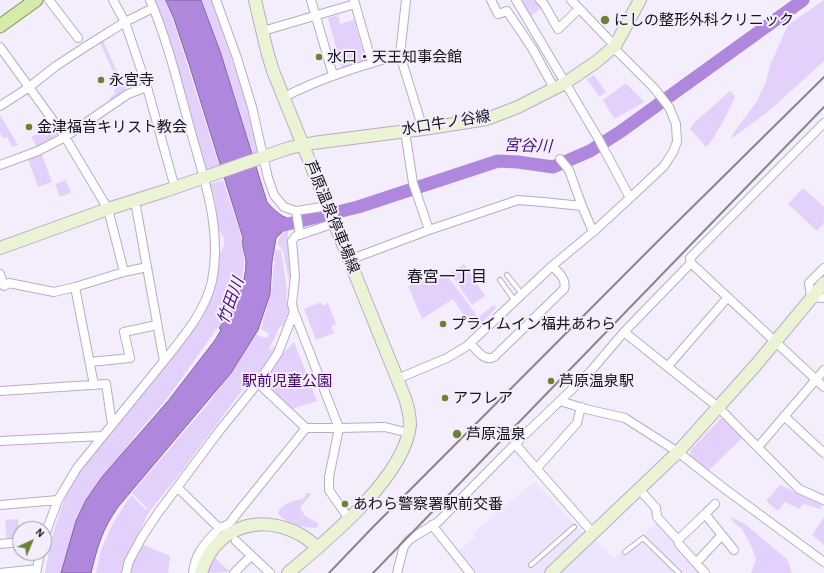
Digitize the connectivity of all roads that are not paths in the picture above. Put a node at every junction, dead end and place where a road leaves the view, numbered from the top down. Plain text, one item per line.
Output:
1 (36, 0) edge
2 (49, 0) edge
3 (113, 0) edge
4 (150, 0) edge
5 (216, 0) edge
6 (255, 0) edge
7 (311, 0) edge
8 (406, 0) edge
9 (491, 0) edge
10 (516, 0) edge
11 (540, 0) edge
12 (572, 0) edge
13 (638, 1) edge
14 (354, 2) edge
15 (151, 9) dead end
16 (579, 9) junction
17 (315, 16) junction
18 (125, 22) junction
19 (0, 26) edge
20 (263, 31) junction
21 (78, 38) dead end
22 (0, 47) edge
23 (614, 47) junction
24 (400, 55) junction
25 (372, 63) junction
26 (333, 75) junction
27 (565, 83) junction
28 (147, 87) junction
29 (28, 88) junction
30 (554, 88) junction
31 (284, 97) junction
32 (0, 106) edge
33 (824, 123) edge
34 (424, 129) junction
35 (405, 131) junction
36 (65, 137) junction
37 (303, 145) junction
38 (264, 156) junction
39 (561, 159) dead end
40 (0, 165) edge
41 (205, 177) junction
42 (175, 188) junction
43 (630, 198) junction
44 (135, 201) junction
45 (328, 206) junction
46 (582, 206) junction
47 (108, 209) junction
48 (296, 211) junction
49 (334, 221) junction
50 (429, 230) junction
51 (593, 232) junction
52 (300, 235) junction
53 (0, 248) edge
54 (349, 260) junction
55 (691, 263) junction
56 (552, 266) junction
57 (147, 267) junction
58 (824, 268) edge
59 (124, 272) junction
60 (0, 274) edge
61 (507, 275) dead end
62 (500, 280) dead end
63 (824, 283) edge
64 (75, 286) junction
65 (522, 294) junction
66 (728, 297) junction
67 (811, 298) junction
68 (824, 298) edge
69 (515, 301) junction
70 (294, 312) junction
71 (157, 325) junction
72 (624, 332) junction
73 (775, 341) junction
74 (470, 343) junction
75 (164, 361) junction
76 (90, 362) junction
77 (668, 366) junction
78 (824, 370) edge
79 (397, 379) junction
80 (816, 379) junction
81 (258, 383) junction
82 (94, 385) junction
83 (824, 386) edge
84 (0, 391) edge
85 (560, 401) junction
86 (581, 408) junction
87 (718, 408) junction
88 (784, 416) junction
89 (112, 424) junction
90 (306, 428) junction
91 (339, 428) junction
92 (408, 433) junction
93 (102, 436) junction
94 (0, 440) edge
95 (515, 444) junction
96 (758, 447) junction
97 (678, 452) junction
98 (824, 453) edge
99 (536, 468) junction
100 (178, 488) junction
101 (639, 489) junction
102 (58, 500) junction
103 (824, 500) edge
104 (0, 504) edge
105 (715, 504) dead end
106 (705, 514) junction
107 (349, 519) junction
108 (50, 521) edge
109 (432, 525) junction
110 (574, 527) dead end
111 (219, 528) junction
112 (593, 533) junction
113 (722, 535) junction
114 (678, 540) junction
115 (236, 542) dead end
116 (12, 543) edge
117 (0, 544) edge
118 (318, 548) junction
119 (734, 550) dead end
120 (625, 552) dead end
121 (251, 556) junction
122 (39, 561) edge
123 (696, 562) junction
124 (824, 562) edge
125 (531, 565) dead end
126 (37, 571) edge
127 (0, 573) edge
128 (8, 573) edge
129 (126, 573) edge
130 (193, 573) edge
131 (201, 573) edge
132 (234, 573) edge
133 (270, 573) edge
134 (288, 573) edge
135 (397, 573) edge
136 (470, 573) edge
137 (551, 573) edge
138 (679, 573) edge
139 (705, 573) edge

1 - 19 main road
2 - 21 street
3 - 18 street
4 - 41 street
5 - 38 street
6 - 20 main road, 芦原温泉停車場線
7 - 17 street
8 - 24 street
9 - 30 street
10 - 27 street
11 - 16 street
12 - 16 street
13 - 23 main road, 水口牛ノ谷線
14 - 17 street
14 - 25 street
15 - 18 street
16 - 23 street
17 - 20 street
17 - 26 street
18 - 28 street
18 - 29 street
20 - 31 main road, 芦原温泉停車場線
22 - 29 street
23 - 27 main road, 水口牛ノ谷線
23 - 43 street
24 - 25 street
24 - 34 street
25 - 26 street
26 - 31 street
27 - 30 main road, 水口牛ノ谷線
27 - 43 street
28 - 36 street
28 - 42 street
29 - 32 street
29 - 36 street
30 - 34 main road, 水口牛ノ谷線
31 - 37 main road, 芦原温泉停車場線
33 - 55 street
34 - 35 main road, 水口牛ノ谷線
35 - 37 main road, 水口牛ノ谷線
35 - 50 street
36 - 40 street
36 - 47 street
37 - 38 main road, 水口牛ノ谷線
37 - 45 main road, 芦原温泉停車場線
38 - 41 main road, 水口牛ノ谷線
38 - 48 street
39 - 46 street
41 - 42 main road, 水口牛ノ谷線
41 - 75 street
42 - 44 main road, 水口牛ノ谷線
43 - 51 street
44 - 47 main road, 水口牛ノ谷線
44 - 57 street
45 - 48 street
45 - 49 main road, 芦原温泉停車場線
46 - 50 street
46 - 51 street
47 - 53 main road, 水口牛ノ谷線
47 - 59 street
48 - 52 street
49 - 52 street
49 - 54 main road, 芦原温泉停車場線
50 - 54 street
51 - 56 street
52 - 70 street
54 - 79 main road, 芦原温泉停車場線
55 - 66 street
55 - 72 street
56 - 65 street
56 - 74 street
57 - 59 street
57 - 71 street
58 - 67 street
59 - 64 street
60 - 64 street
61 - 65 lane
62 - 69 lane
63 - 67 main road
64 - 76 street
65 - 69 street
66 - 73 street
66 - 77 street
67 - 68 street
67 - 73 main road
69 - 74 street
70 - 81 street
70 - 91 street
71 - 75 street
71 - 76 street
72 - 77 street
72 - 85 street
73 - 80 street
73 - 87 main road
74 - 79 street
75 - 89 street
76 - 82 street
77 - 87 street
78 - 80 street
79 - 92 main road, 芦原温泉停車場線
80 - 83 street
80 - 88 street
81 - 90 street
81 - 100 street
82 - 84 street
82 - 89 street
85 - 86 street
85 - 95 street
86 - 97 street
86 - 99 street
87 - 96 street
87 - 97 main road
88 - 96 street
88 - 98 street
89 - 93 street
90 - 91 street
90 - 111 street
91 - 92 street
91 - 107 street
92 - 107 main road
93 - 94 street
93 - 102 street
95 - 99 street
95 - 109 street
96 - 103 street
97 - 101 main road
97 - 124 street
99 - 112 street
100 - 111 street
100 - 129 street
101 - 112 main road
101 - 114 street
102 - 104 street
102 - 108 street
105 - 106 street
106 - 113 street
106 - 114 street
107 - 118 main road
109 - 135 street
109 - 136 street
110 - 125 lane
111 - 130 street
112 - 137 main road
113 - 119 street
113 - 123 street
114 - 123 street
115 - 121 street
116 - 117 street
118 - 131 main road
118 - 134 main road
120 - 138 lane
121 - 132 street
121 - 133 street
122 - 126 street
123 - 139 street
126 - 128 street
127 - 128 street

